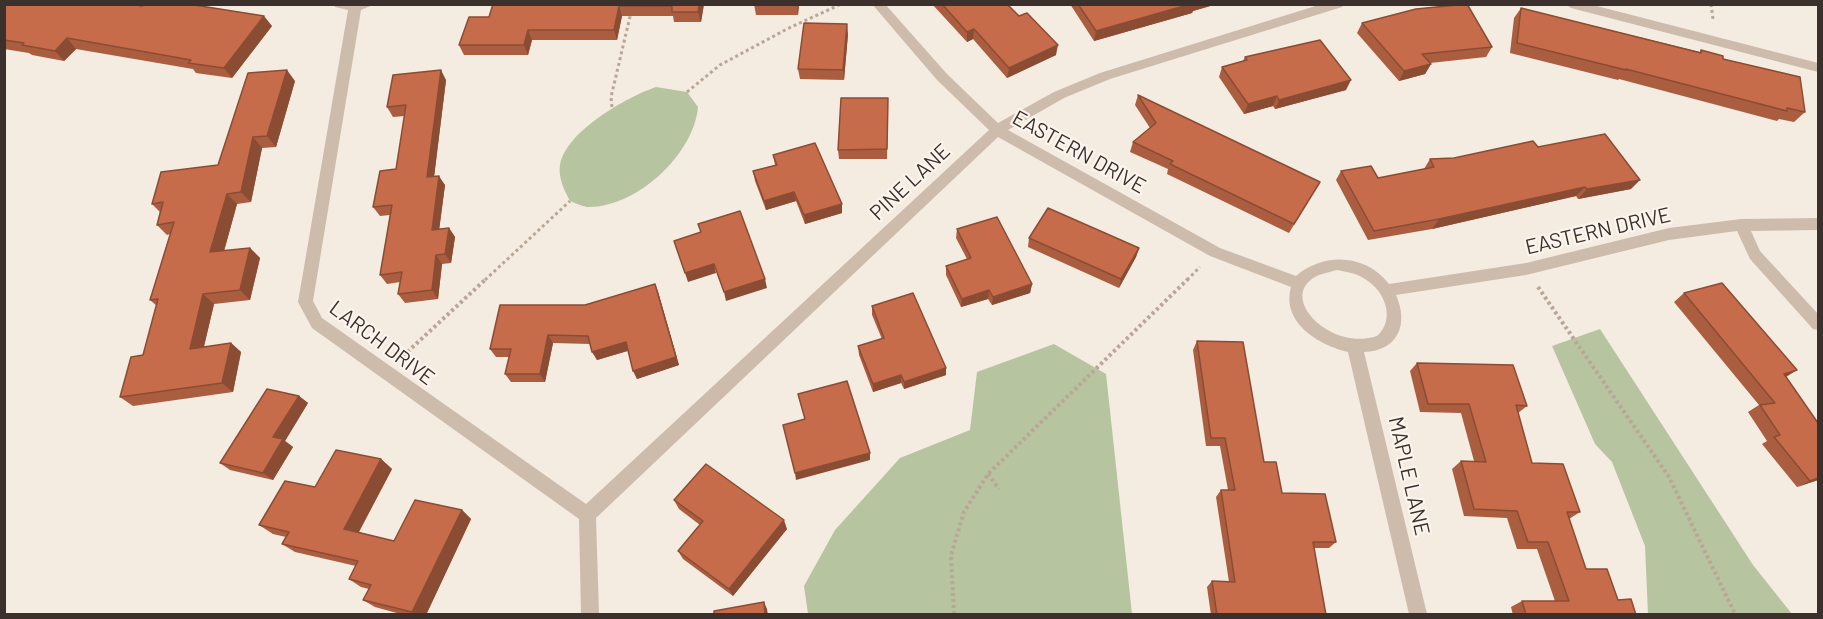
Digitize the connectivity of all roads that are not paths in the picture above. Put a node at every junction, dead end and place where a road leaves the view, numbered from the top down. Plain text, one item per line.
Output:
1 (339, 4) edge
2 (878, 4) edge
3 (1338, 4) edge
4 (1571, 4) edge
5 (362, 6) edge
6 (1818, 68) edge
7 (997, 130) junction
8 (1818, 224) edge
9 (1741, 225) junction
10 (1297, 283) junction
11 (1388, 290) junction
12 (1818, 324) edge
13 (1356, 348) junction
14 (587, 515) junction
15 (590, 615) edge
16 (1419, 615) edge

1 - 5 street, LARCH DRIVE
2 - 7 street, EASTERN DRIVE
3 - 7 street, PINE LANE
4 - 6 street
5 - 14 street, LARCH DRIVE
7 - 10 street, EASTERN DRIVE
7 - 14 street, PINE LANE
8 - 9 street, EASTERN DRIVE
9 - 11 street, EASTERN DRIVE
9 - 12 street
10 - 11 street
10 - 13 street
11 - 13 street
13 - 16 street, MAPLE LANE
14 - 15 street

